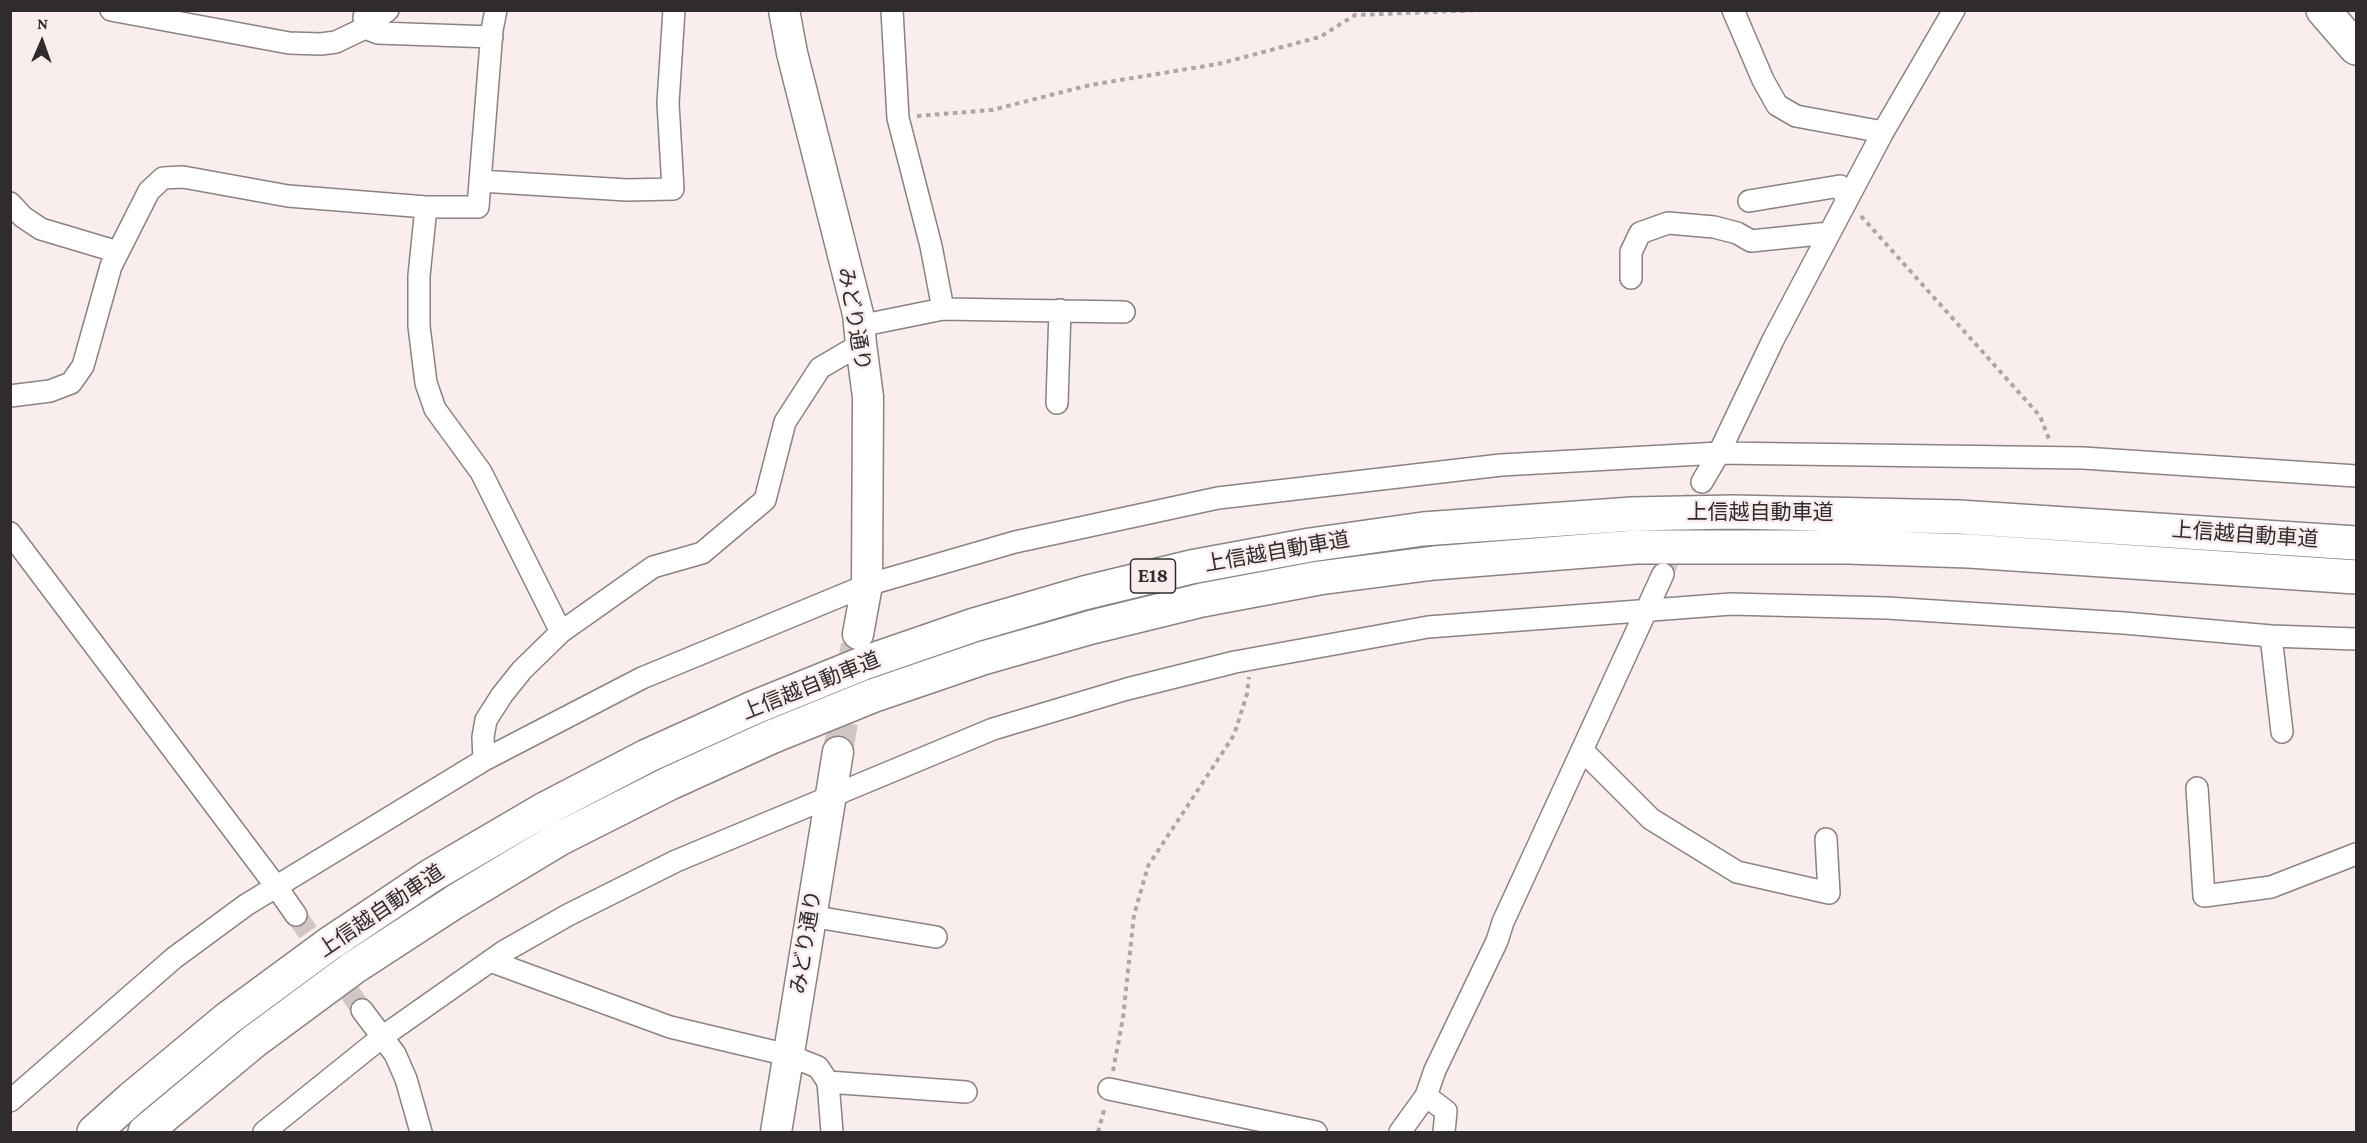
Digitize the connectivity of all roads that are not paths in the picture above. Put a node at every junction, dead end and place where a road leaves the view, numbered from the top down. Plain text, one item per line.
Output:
1 (111, 10) edge
2 (388, 10) edge
3 (496, 10) edge
4 (674, 10) edge
5 (784, 10) edge
6 (892, 10) edge
7 (1733, 10) edge
8 (1954, 10) edge
9 (2323, 10) edge
10 (364, 19) edge
11 (492, 37) junction
12 (2356, 48) edge
13 (1883, 132) junction
14 (480, 181) junction
15 (1847, 200) junction
16 (1749, 201) dead end
17 (10, 203) edge
18 (426, 207) junction
19 (1829, 233) junction
20 (118, 252) junction
21 (1631, 278) dead end
22 (944, 309) junction
23 (1060, 310) junction
24 (1124, 312) dead end
25 (860, 335) junction
26 (10, 396) edge
27 (1057, 403) dead end
28 (1719, 453) junction
29 (2356, 476) edge
30 (1702, 482) tunnel mouth
31 (10, 533) edge
32 (2356, 543) edge
33 (1662, 574) tunnel mouth
34 (2356, 577) edge
35 (867, 585) junction
36 (1645, 611) junction
37 (561, 632) junction
38 (858, 634) tunnel mouth
39 (2271, 636) junction
40 (2356, 639) edge
41 (2282, 732) dead end
42 (1582, 750) junction
43 (838, 752) tunnel mouth
44 (484, 760) junction
45 (2197, 788) dead end
46 (830, 795) junction
47 (1826, 839) dead end
48 (2356, 854) edge
49 (275, 885) junction
50 (296, 915) tunnel mouth
51 (810, 916) junction
52 (936, 937) dead end
53 (490, 962) junction
54 (362, 1010) tunnel mouth
55 (382, 1037) junction
56 (789, 1055) junction
57 (828, 1082) junction
58 (1109, 1089) road end
59 (966, 1092) dead end
60 (1426, 1096) junction
61 (10, 1101) edge
62 (94, 1132) edge
63 (145, 1132) edge
64 (264, 1132) edge
65 (421, 1132) edge
66 (776, 1132) edge
67 (832, 1132) edge
68 (1316, 1132) edge
69 (1400, 1132) edge
70 (1444, 1132) edge

1 - 10 street
2 - 10 street
3 - 11 street
4 - 14 street
5 - 25 street, みどり通り
6 - 22 street
7 - 13 street
8 - 13 street
9 - 12 main road
10 - 11 street
11 - 14 street
13 - 15 street
14 - 18 street
15 - 16 street
15 - 19 street
17 - 20 street
18 - 20 street
18 - 37 street
19 - 21 street
19 - 28 street
20 - 26 street
22 - 23 street
22 - 25 street
23 - 24 street
23 - 27 street
25 - 35 street, みどり通り
25 - 37 street
28 - 29 street
28 - 30 street
28 - 35 street
31 - 49 street
32 - 62 main road, 上信越自動車道 / E18
33 - 36 street
34 - 63 main road, 上信越自動車道 / E18
35 - 38 street, みどり通り
35 - 44 street
36 - 39 street
36 - 42 street
36 - 46 street
37 - 44 street
39 - 40 street
39 - 41 street
42 - 47 street
42 - 60 street
43 - 46 street, みどり通り
44 - 49 street
45 - 48 street
46 - 51 street, みどり通り
46 - 53 street
49 - 50 street
49 - 61 street
51 - 52 street
51 - 56 street, みどり通り
53 - 55 street
53 - 56 street
54 - 55 street
55 - 64 street
55 - 65 street
56 - 57 street
56 - 66 street, みどり通り
57 - 59 street
57 - 67 street
58 - 68 street
60 - 69 street
60 - 70 street

